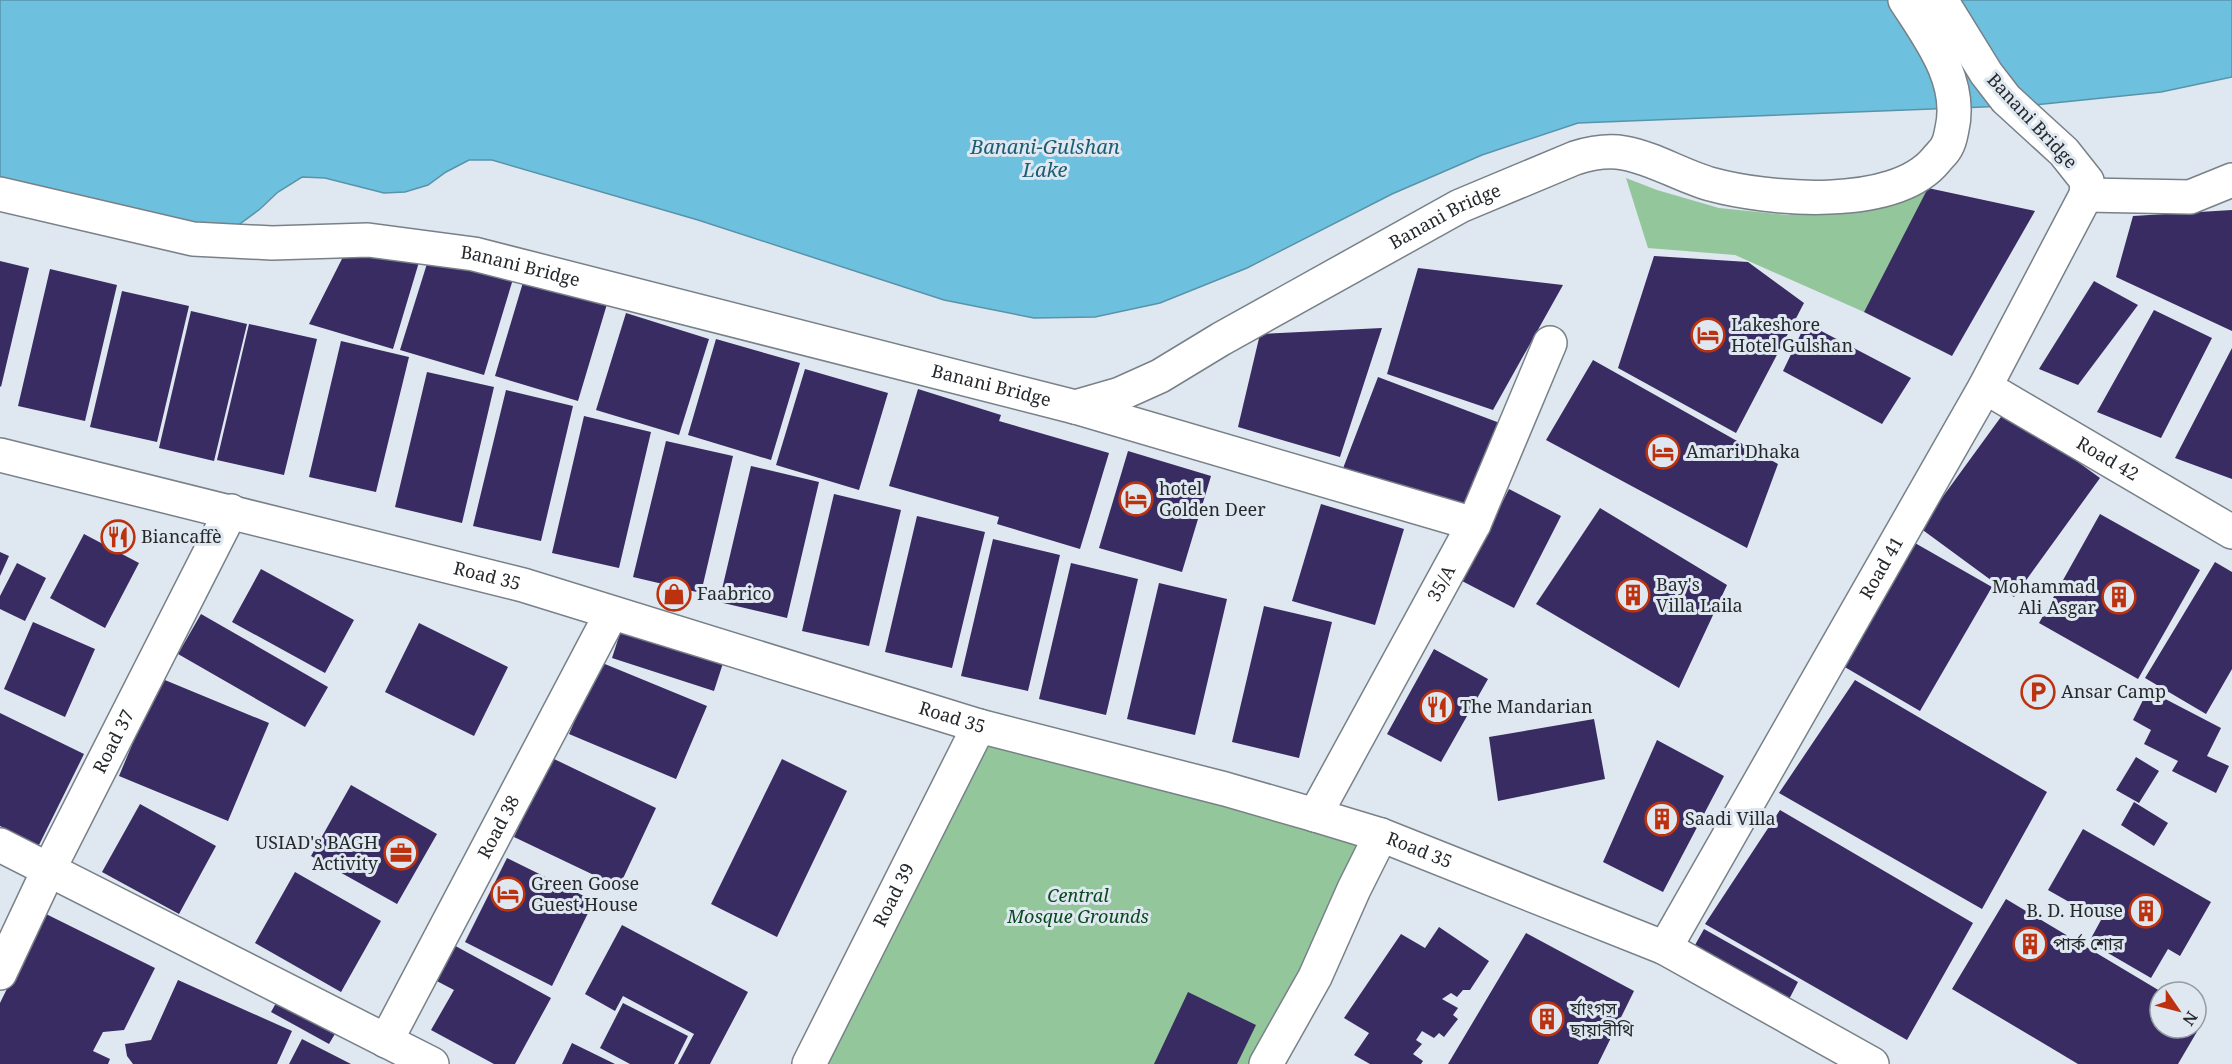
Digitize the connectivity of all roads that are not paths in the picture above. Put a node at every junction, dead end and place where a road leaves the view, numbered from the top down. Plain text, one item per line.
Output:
1 (1905, 0) edge
2 (1941, 0) edge
3 (2232, 180) edge
4 (2086, 188) junction
5 (0, 195) edge
6 (1550, 343) dead end
7 (1984, 387) junction
8 (1075, 407) junction
9 (0, 455) edge
10 (231, 511) junction
11 (1474, 524) junction
12 (2232, 532) edge
13 (611, 614) junction
14 (979, 726) junction
15 (1316, 815) junction
16 (1381, 835) junction
17 (0, 845) edge
18 (48, 871) junction
19 (1665, 948) junction
20 (0, 973) edge
21 (386, 1041) junction
22 (432, 1064) edge
23 (809, 1064) edge
24 (1266, 1064) edge
25 (1872, 1064) edge

1 - 8 main road, Banani Bridge
2 - 4 main road, Banani Bridge
3 - 4 main road
4 - 7 main road, Road 41
5 - 8 main road, Banani Bridge
6 - 11 main road, 35/A
7 - 12 main road, Road 42
7 - 19 main road, Road 41
8 - 11 main road
9 - 10 main road, Road 35
10 - 13 main road, Road 35
10 - 18 main road, Road 37
11 - 15 main road, 35/A
13 - 14 main road, Road 35
13 - 21 main road, Road 38
14 - 15 main road, Road 35
14 - 23 main road, Road 39
15 - 16 main road, Road 35
16 - 19 main road, Road 35
16 - 24 main road
17 - 18 main road
18 - 20 main road, Road 37
18 - 21 main road
19 - 25 main road, Road 35
21 - 22 main road

